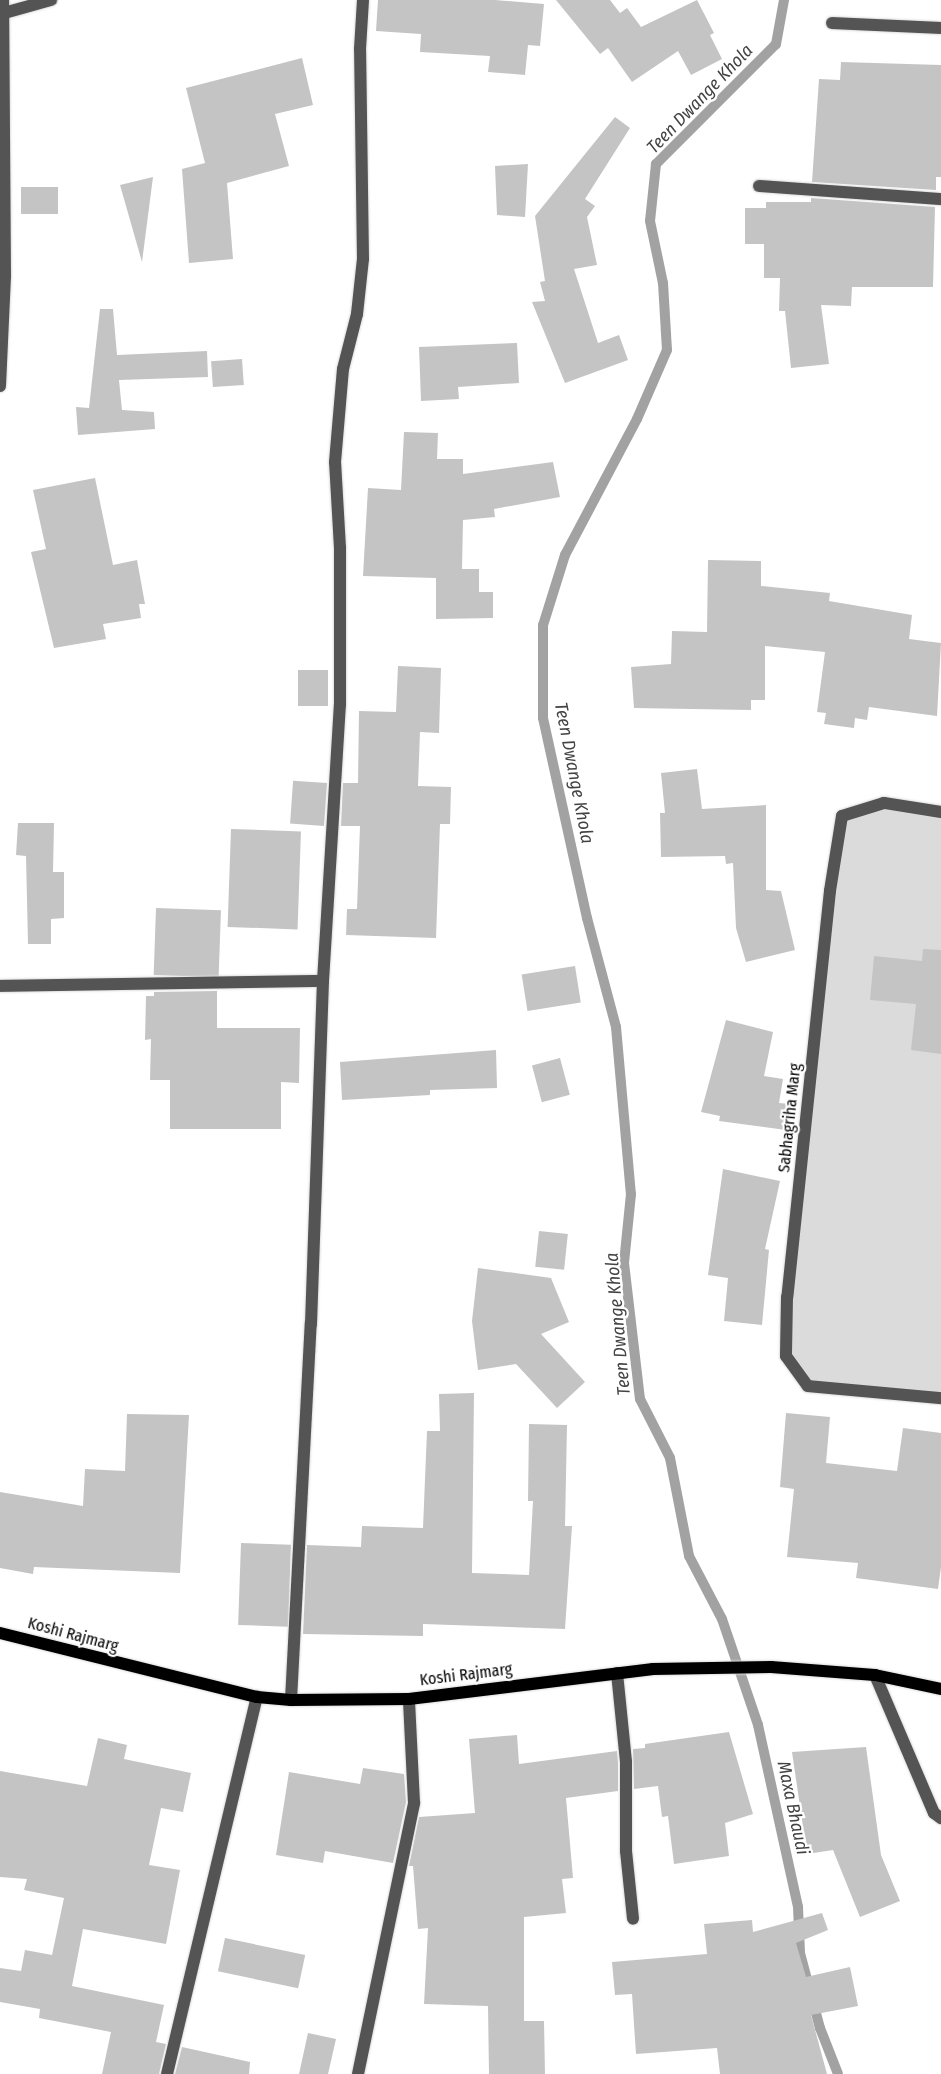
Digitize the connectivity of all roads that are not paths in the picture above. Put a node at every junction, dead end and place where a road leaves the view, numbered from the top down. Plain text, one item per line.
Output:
1 (3, 0) edge
2 (51, 0) edge
3 (363, 0) edge
4 (4, 13) junction
5 (832, 23) dead end
6 (941, 28) edge
7 (759, 186) dead end
8 (941, 199) edge
9 (0, 386) edge
10 (941, 812) edge
11 (323, 981) junction
12 (0, 986) edge
13 (941, 1398) edge
14 (0, 1633) edge
15 (617, 1673) junction
16 (875, 1675) junction
17 (941, 1689) edge
18 (257, 1697) junction
19 (409, 1699) junction
20 (291, 1700) junction
21 (941, 1818) edge
22 (633, 1919) dead end
23 (167, 2074) edge
24 (358, 2074) edge

1 - 4 street
2 - 4 street
3 - 11 street
4 - 9 street
5 - 6 street
7 - 8 street
10 - 13 street, Sabhagriha Marg
11 - 12 street
11 - 20 street
14 - 18 main road, Koshi Rajmarg
15 - 16 main road, Koshi Rajmarg
15 - 19 main road, Koshi Rajmarg
15 - 22 street
16 - 17 main road, Koshi Rajmarg
16 - 21 street
18 - 20 main road, Koshi Rajmarg
18 - 23 street
19 - 20 main road, Koshi Rajmarg
19 - 24 street

